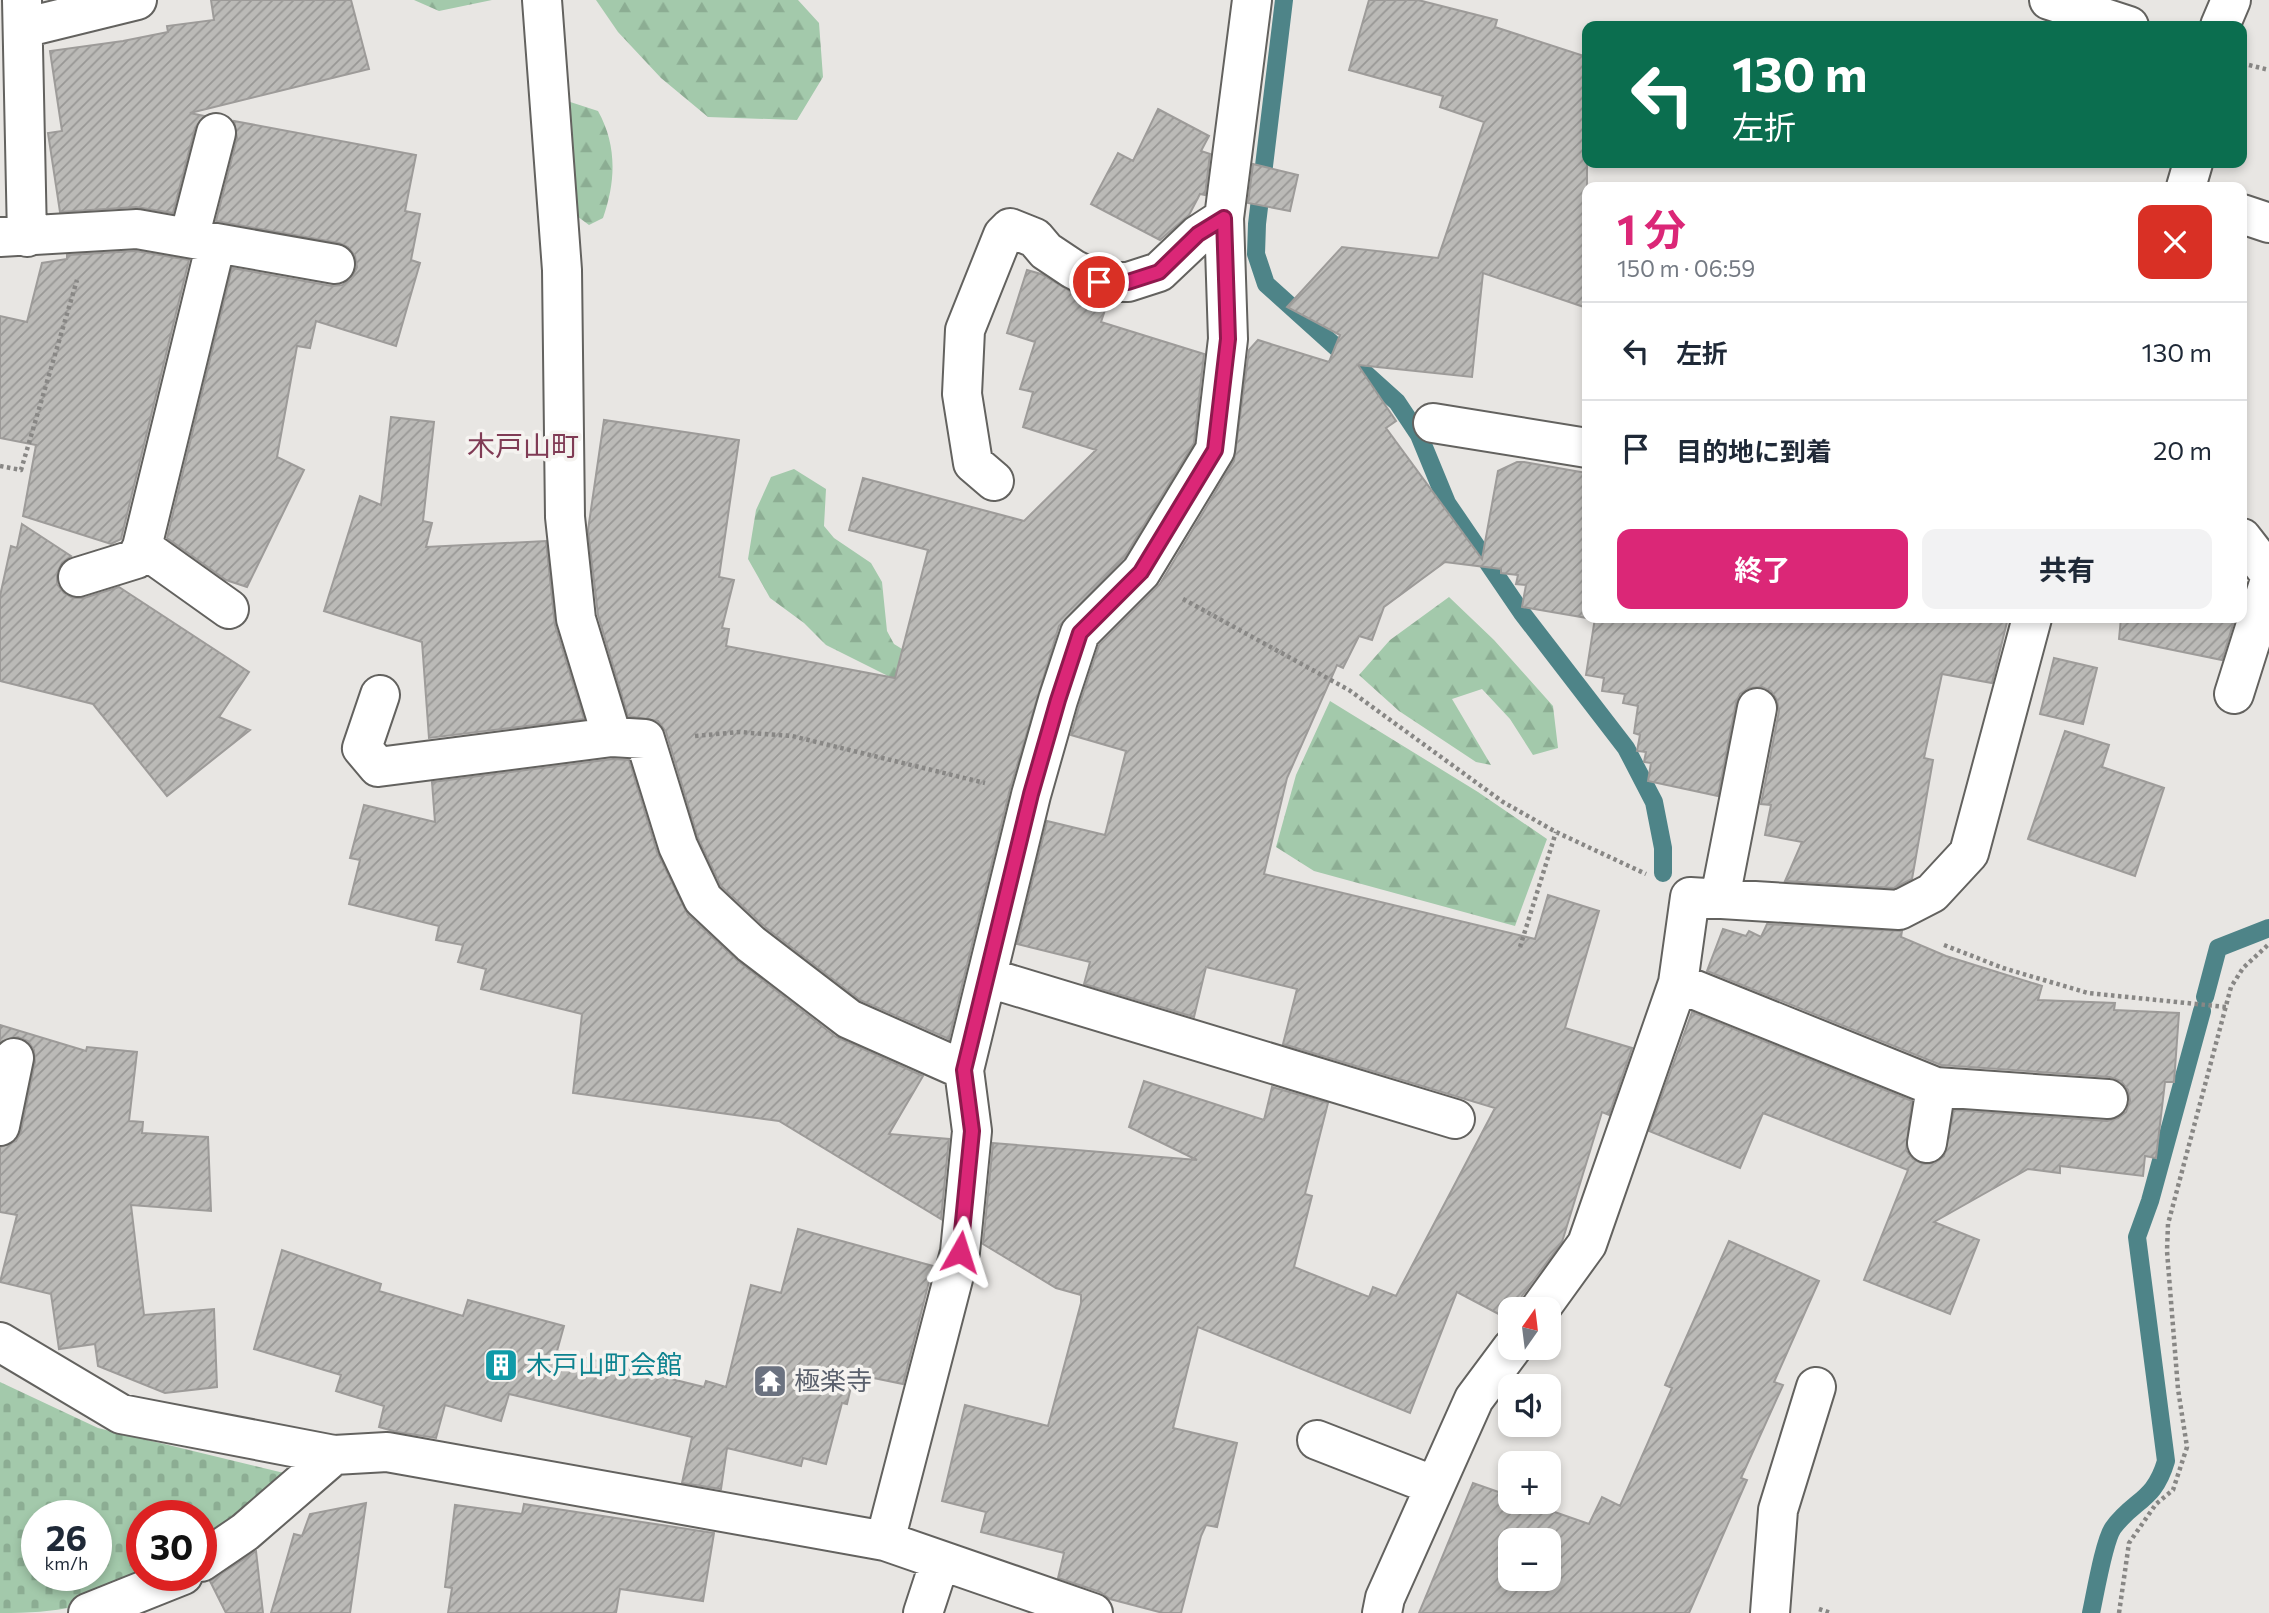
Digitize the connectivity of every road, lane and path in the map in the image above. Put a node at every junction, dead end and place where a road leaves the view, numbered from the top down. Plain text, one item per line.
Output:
1 (137, 0) edge
2 (542, 0) edge
3 (1252, 0) edge
4 (2049, 0) edge
5 (2231, 0) edge
6 (23, 14) edge
7 (2114, 21) edge
8 (2222, 21) edge
9 (2247, 64) edge
10 (2269, 70) edge
11 (216, 133) dead end
12 (2247, 216) edge
13 (1224, 218) junction
14 (2269, 223) edge
15 (91, 232) junction
16 (13, 237) edge
17 (202, 241) junction
18 (335, 264) dead end
19 (1433, 423) dead end
20 (1582, 447) edge
21 (0, 466) edge
22 (994, 481) dead end
23 (2247, 544) edge
24 (142, 547) junction
25 (1141, 572) junction
26 (2269, 573) edge
27 (78, 577) dead end
28 (2269, 583) edge
29 (229, 609) dead end
30 (2031, 623) edge
31 (2234, 694) dead end
32 (380, 695) dead end
33 (1757, 708) dead end
34 (629, 738) junction
35 (1031, 794) junction
36 (1556, 832) junction
37 (1705, 898) junction
38 (1899, 909) junction
39 (2269, 944) edge
40 (1520, 947) dead end
41 (989, 978) junction
42 (1678, 983) junction
43 (2226, 1007) junction
44 (14, 1058) dead end
45 (964, 1070) junction
46 (1936, 1087) junction
47 (2108, 1099) dead end
48 (1455, 1119) dead end
49 (0, 1126) edge
50 (1927, 1143) dead end
51 (1549, 1297) edge
52 (0, 1342) edge
53 (1503, 1360) edge
54 (1816, 1387) dead end
55 (1317, 1440) dead end
56 (334, 1455) junction
57 (1435, 1486) junction
58 (886, 1541) junction
59 (217, 1551) edge
60 (940, 1561) junction
61 (143, 1591) edge
62 (88, 1613) edge
63 (923, 1613) edge
64 (1093, 1613) edge
65 (1382, 1613) edge
66 (1770, 1613) edge
67 (2119, 1613) edge

1 - 6 street
2 - 34 street
3 - 13 street
4 - 7 street
5 - 8 street
6 - 16 street
9 - 10 path
11 - 17 street
12 - 14 street
13 - 22 street
13 - 25 street
15 - 16 street
15 - 17 street
15 - 21 path
17 - 18 street
17 - 24 street
19 - 20 street
23 - 26 street
24 - 27 street
24 - 29 street
25 - 35 street
25 - 36 path
28 - 31 street
30 - 38 street
32 - 34 street
33 - 37 street
34 - 35 path
34 - 45 street
35 - 41 street
36 - 37 path
36 - 40 path
37 - 38 street
37 - 42 street
38 - 43 path
39 - 43 path
41 - 45 street
41 - 48 street
42 - 46 street
42 - 51 street
43 - 67 path
44 - 49 street
45 - 58 street
46 - 47 street
46 - 50 street
52 - 56 street
53 - 57 street
54 - 66 street
55 - 57 street
56 - 58 street
56 - 59 street
57 - 65 street
58 - 60 street
60 - 63 street
60 - 64 street
61 - 62 street

